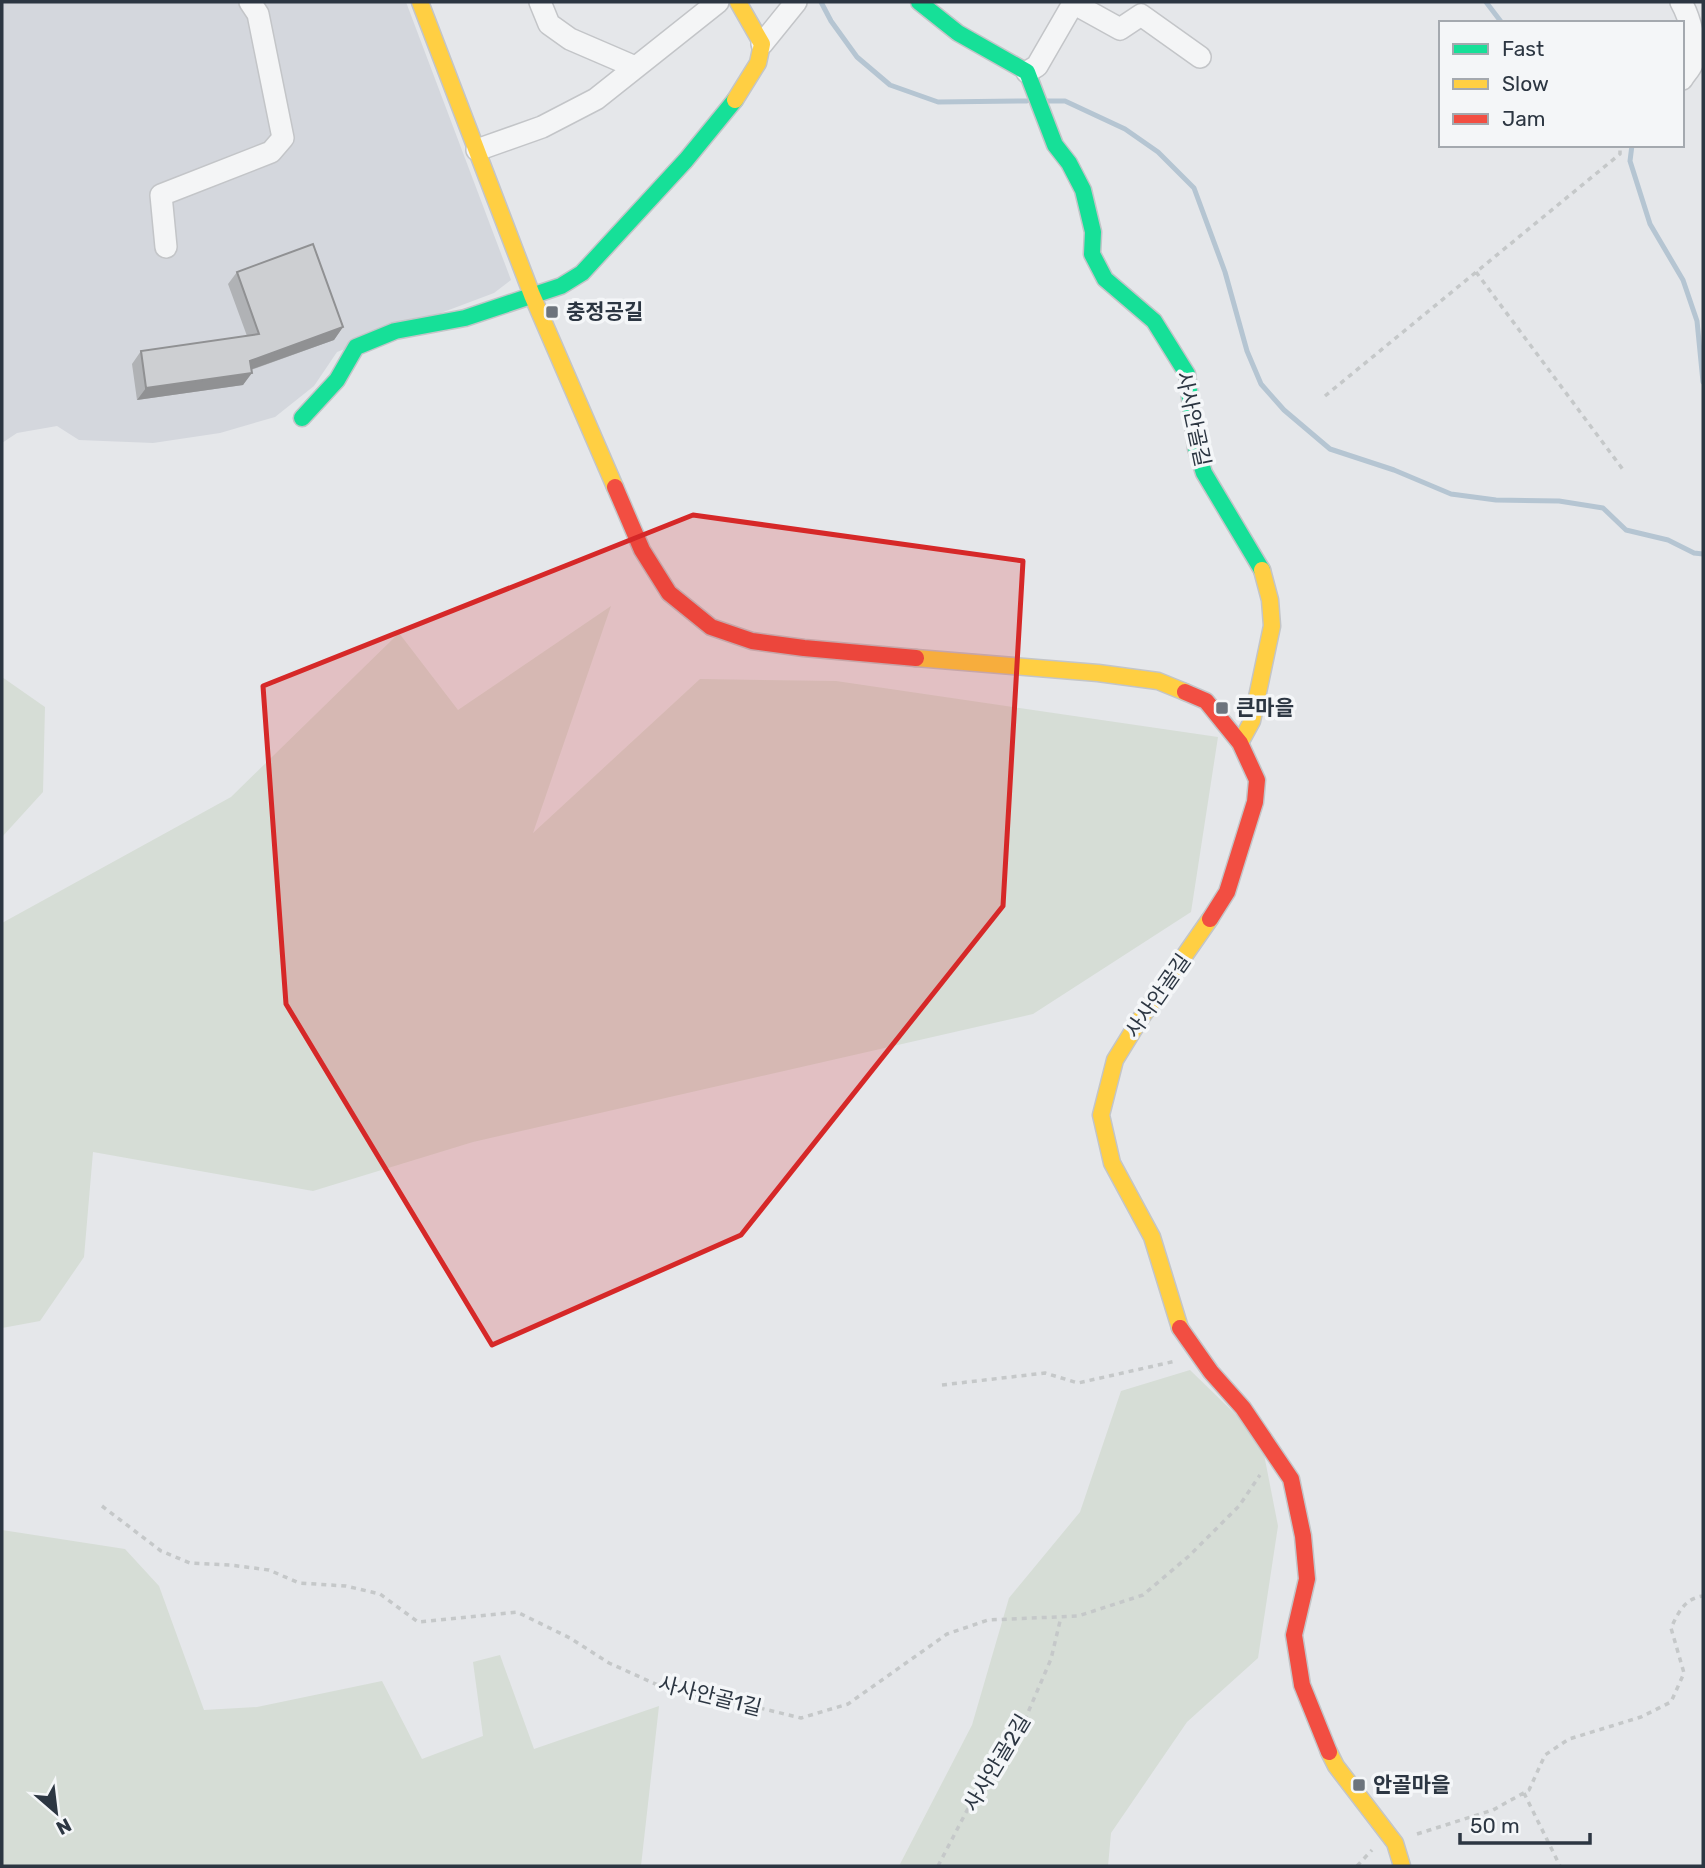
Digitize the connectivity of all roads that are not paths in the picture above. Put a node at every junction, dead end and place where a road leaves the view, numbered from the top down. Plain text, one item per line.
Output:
1 (250, 2) edge
2 (420, 2) edge
3 (540, 2) edge
4 (718, 2) edge
5 (738, 2) edge
6 (796, 2) edge
7 (919, 2) edge
8 (1074, 2) edge
9 (1681, 2) edge
10 (762, 44) junction
11 (1200, 57) dead end
12 (635, 67) junction
13 (1684, 76) edge
14 (1030, 79) junction
15 (477, 150) junction
16 (166, 247) dead end
17 (532, 295) junction
18 (302, 418) dead end
19 (1240, 743) junction
20 (1402, 1866) edge

1 - 16 street
2 - 15 street
3 - 12 street
4 - 12 street
5 - 10 street
6 - 10 street
7 - 14 street
8 - 11 street
8 - 14 street
9 - 13 street
10 - 17 street
12 - 15 street
14 - 19 street, 사사안골길
15 - 17 street
17 - 18 street
17 - 19 street
19 - 20 street, 사사안골길

